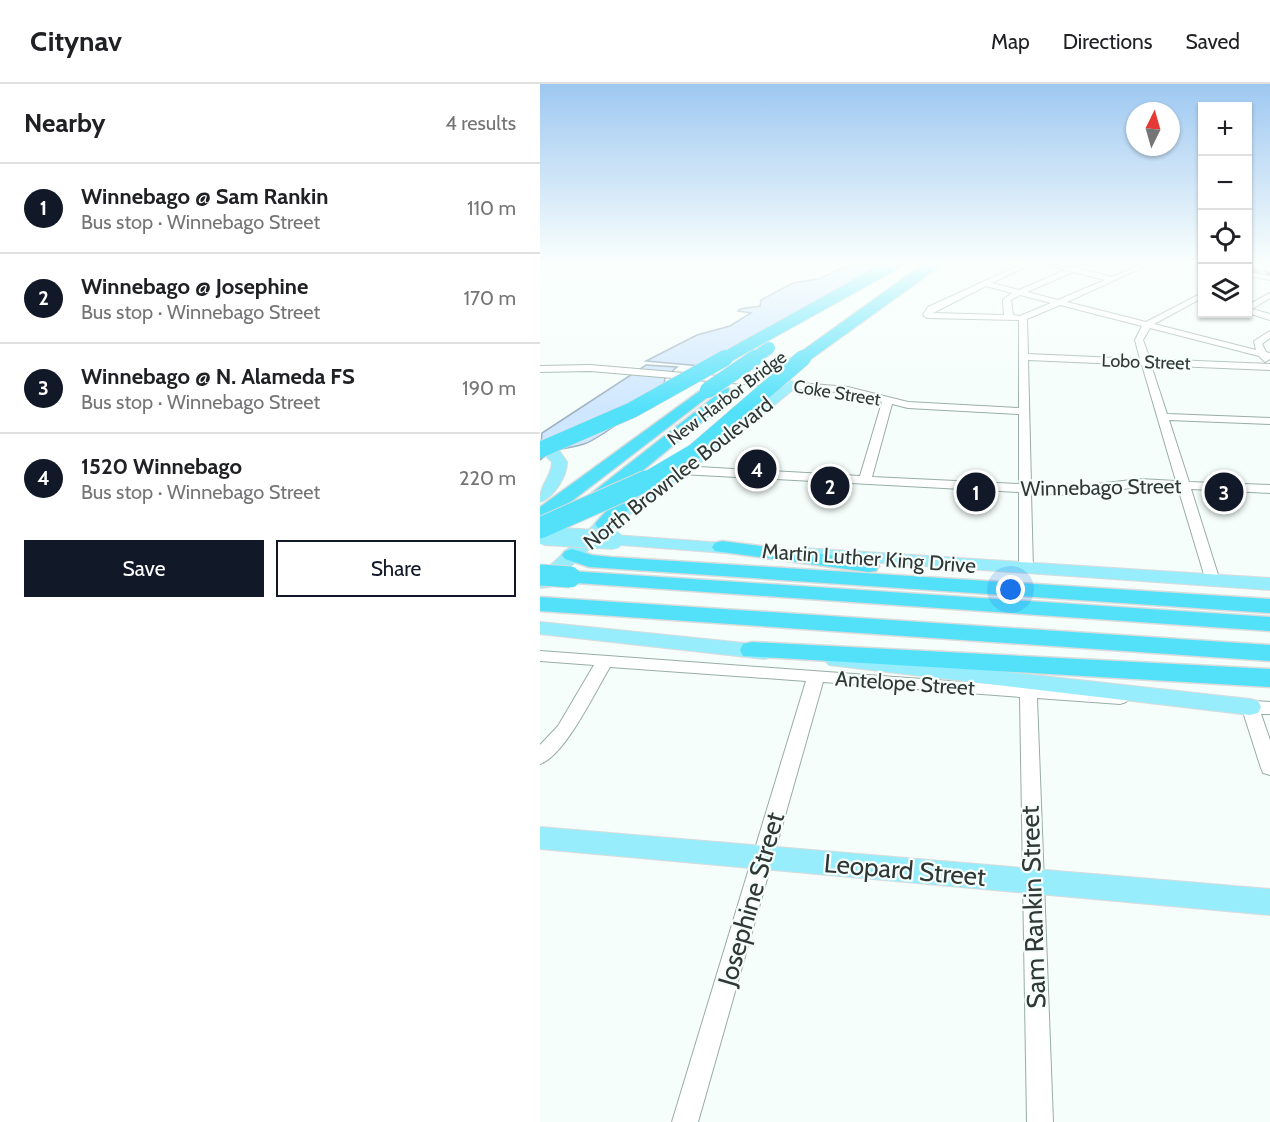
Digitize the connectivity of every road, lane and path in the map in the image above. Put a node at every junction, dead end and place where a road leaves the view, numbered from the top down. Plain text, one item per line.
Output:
1 (802, 312) edge
2 (834, 312) edge
3 (838, 312) edge
4 (864, 312) edge
5 (929, 312) edge
6 (1008, 312) edge
7 (1036, 312) edge
8 (1099, 312) edge
9 (1171, 312) edge
10 (1009, 318) junction
11 (1023, 318) junction
12 (1148, 324) junction
13 (806, 331) junction
14 (1270, 334) edge
15 (1266, 355) edge
16 (780, 356) dead end
17 (1022, 357) junction
18 (1146, 362) junction
19 (1270, 367) edge
20 (540, 369) edge
21 (694, 384) junction
22 (790, 385) junction
23 (728, 393) junction
24 (888, 400) junction
25 (1025, 411) junction
26 (1163, 417) junction
27 (1270, 421) edge
28 (545, 449) edge
29 (681, 470) junction
30 (865, 480) junction
31 (1185, 485) junction
32 (1026, 489) junction
33 (1270, 489) edge
34 (540, 497) edge
35 (540, 516) edge
36 (606, 524) junction
37 (541, 536) edge
38 (722, 548) junction
39 (572, 555) junction
40 (1026, 569) junction
41 (540, 575) edge
42 (1213, 581) junction
43 (1270, 584) edge
44 (543, 604) edge
45 (1270, 604) edge
46 (1270, 624) edge
47 (540, 628) edge
48 (752, 650) junction
49 (1270, 653) edge
50 (540, 656) edge
51 (605, 661) junction
52 (816, 676) junction
53 (1270, 678) edge
54 (1028, 692) junction
55 (1260, 708) edge
56 (540, 757) edge
57 (1270, 768) edge
58 (540, 837) edge
59 (764, 858) junction
60 (1032, 880) junction
61 (1270, 902) edge
62 (685, 1122) edge
63 (1040, 1122) edge

1 - 28 highway, bridge
2 - 13 highway
3 - 13 highway, New Harbor Bridge
4 - 37 highway, bridge
5 - 10 street
6 - 10 street
7 - 11 street
8 - 12 street
9 - 12 street
10 - 11 street
11 - 17 street
12 - 15 street
12 - 18 street
13 - 21 highway
14 - 15 street
15 - 19 street
16 - 23 highway, New Harbor Bridge
17 - 18 street, Lobo Street
17 - 25 street
18 - 19 street, Lobo Street
18 - 26 street
20 - 21 street, Coke Street
21 - 22 street, Coke Street
21 - 34 highway
21 - 35 highway, New Harbor Bridge
22 - 24 street, Coke Street
22 - 29 main road, North Brownlee Boulevard
23 - 36 highway
23 - 37 highway, New Harbor Bridge
24 - 25 street, Coke Street
24 - 30 street
25 - 32 street
26 - 27 street
26 - 31 street
28 - 34 main road
29 - 30 street, Winnebago Street
29 - 36 main road, North Brownlee Boulevard
30 - 32 street, Winnebago Street
31 - 32 street, Winnebago Street
31 - 33 street, Winnebago Street
31 - 42 street
32 - 40 street
36 - 39 main road, North Brownlee Boulevard
37 - 38 main road, Martin Luther King Drive, bridge
38 - 40 main road, Martin Luther King Drive
38 - 45 highway
39 - 44 main road, North Brownlee Boulevard
39 - 45 highway
40 - 42 main road, Martin Luther King Drive
41 - 46 highway, bridge
42 - 43 main road, Martin Luther King Drive
44 - 49 highway
47 - 48 main road
48 - 53 highway
48 - 55 main road
50 - 51 street, Antelope Street
51 - 52 street, Antelope Street
51 - 56 street
52 - 54 street, Antelope Street
52 - 59 street, Josephine Street
54 - 55 street, Antelope Street
54 - 60 street, Sam Rankin Street
55 - 57 street
58 - 59 main road, Leopard Street
59 - 60 main road, Leopard Street
59 - 62 street, Josephine Street
60 - 61 main road, Leopard Street
60 - 63 street, Sam Rankin Street

